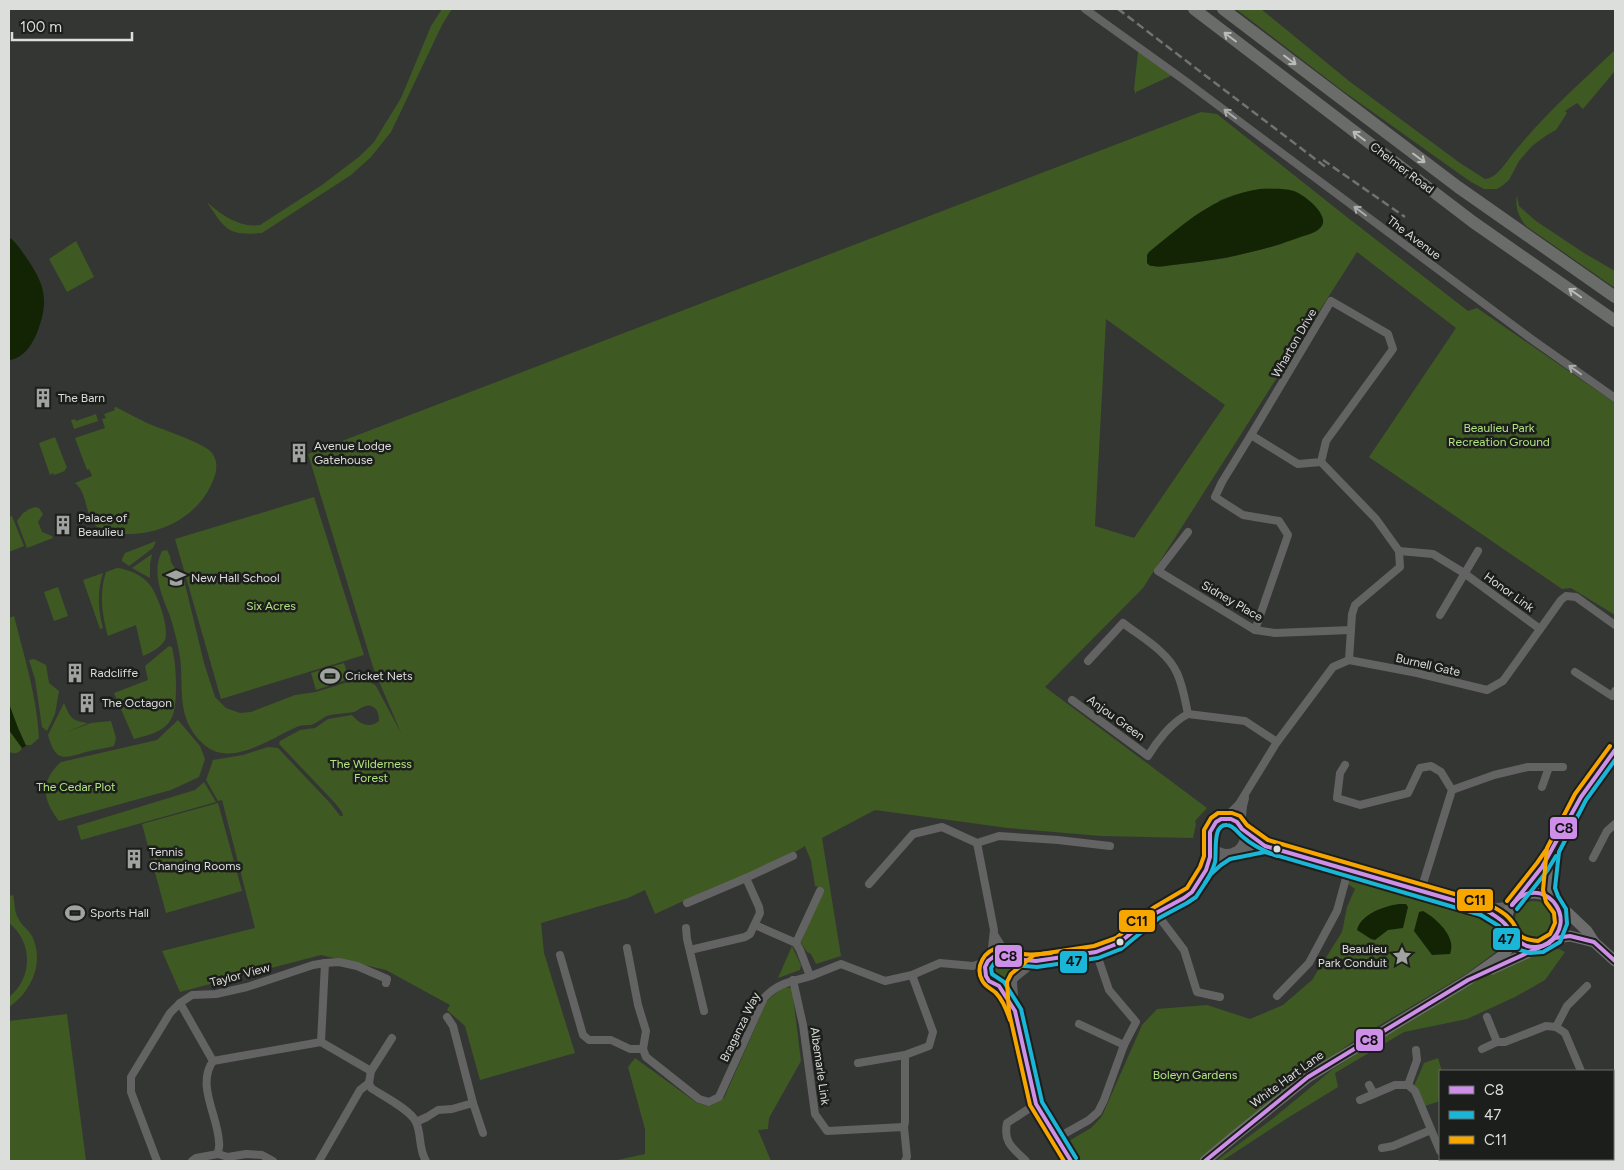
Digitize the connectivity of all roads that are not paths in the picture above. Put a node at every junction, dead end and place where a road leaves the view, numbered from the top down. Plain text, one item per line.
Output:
1 (1085, 9) edge
2 (1194, 9) edge
3 (1224, 9) edge
4 (1615, 297) edge
5 (1615, 321) edge
6 (1615, 398) edge
7 (1251, 435) junction
8 (1321, 462) junction
9 (1188, 532) dead end
10 (1399, 550) junction
11 (1478, 551) dead end
12 (1464, 573) junction
13 (1440, 615) dead end
14 (1615, 625) edge
15 (1540, 629) junction
16 (1255, 630) junction
17 (1350, 630) junction
18 (1349, 660) junction
19 (1088, 661) dead end
20 (1575, 672) dead end
21 (1615, 692) edge
22 (1072, 700) dead end
23 (1188, 714) junction
24 (1277, 742) junction
25 (1615, 750) edge
26 (1345, 765) dead end
27 (1549, 767) junction
28 (1563, 767) dead end
29 (1542, 787) dead end
30 (1452, 790) junction
31 (1247, 791) junction
32 (1224, 819) junction
33 (1615, 824) edge
34 (1242, 827) junction
35 (1211, 842) junction
36 (977, 843) junction
37 (1110, 846) dead end
38 (1265, 846) junction
39 (1553, 850) junction
40 (1231, 852) junction
41 (793, 856) dead end
42 (1593, 858) dead end
43 (1206, 870) junction
44 (1348, 871) junction
45 (746, 878) junction
46 (869, 884) dead end
47 (1421, 890) junction
48 (820, 891) dead end
49 (1514, 902) junction
50 (1554, 902) junction
51 (688, 903) dead end
52 (1484, 910) junction
53 (1156, 913) junction
54 (755, 925) junction
55 (686, 928) dead end
56 (1510, 932) junction
57 (994, 934) junction
58 (1555, 938) junction
59 (1594, 942) junction
60 (796, 944) junction
61 (1542, 946) junction
62 (627, 948) dead end
63 (690, 950) junction
64 (1096, 952) junction
65 (560, 955) dead end
66 (1010, 957) junction
67 (990, 959) junction
68 (1036, 961) junction
69 (1615, 961) edge
70 (325, 963) junction
71 (973, 966) junction
72 (912, 975) junction
73 (810, 976) junction
74 (1014, 979) junction
75 (793, 980) junction
76 (1468, 980) junction
77 (989, 981) junction
78 (386, 983) dead end
79 (999, 986) junction
80 (1588, 986) dead end
81 (1277, 996) dead end
82 (1220, 997) dead end
83 (180, 1003) junction
84 (1015, 1011) junction
85 (704, 1012) dead end
86 (447, 1017) dead end
87 (1487, 1017) dead end
88 (1079, 1024) dead end
89 (1556, 1027) junction
90 (392, 1038) dead end
91 (322, 1042) junction
92 (1497, 1042) junction
93 (1124, 1045) junction
94 (642, 1049) junction
95 (1482, 1049) dead end
96 (1416, 1050) dead end
97 (905, 1055) junction
98 (213, 1061) junction
99 (858, 1063) dead end
100 (1581, 1070) edge
101 (371, 1072) junction
102 (369, 1083) junction
103 (1369, 1085) dead end
104 (1408, 1085) junction
105 (1374, 1094) junction
106 (1360, 1100) dead end
107 (473, 1104) junction
108 (1036, 1104) junction
109 (416, 1122) junction
110 (904, 1127) junction
111 (1431, 1130) junction
112 (483, 1133) dead end
113 (1057, 1138) junction
114 (1382, 1148) dead end
115 (1439, 1150) edge
116 (218, 1154) junction
117 (157, 1161) edge
118 (192, 1161) edge
119 (273, 1161) edge
120 (319, 1161) edge
121 (426, 1161) edge
122 (905, 1161) edge
123 (1026, 1161) edge
124 (1071, 1161) edge
125 (1205, 1161) edge

6 -> 1 street, The Avenue
5 -> 2 main road, Chelmer Road
3 -> 4 main road, Chelmer Road
7 - 8 street
7 - 8 street, Wharton Drive
7 - 16 street
8 - 10 street
9 - 16 street, Sidney Place
10 - 12 street, Honor Link
10 - 17 street
11 - 12 street, Honor Link
12 - 13 street, Honor Link
12 - 15 street, Honor Link
14 - 15 street, Burnell Gate
15 - 18 street, Burnell Gate
16 - 17 street, Sidney Place
17 - 18 street
18 - 24 street
19 - 23 street
20 - 21 street
22 - 23 street, Anjou Green
23 - 24 street
24 - 31 street
25 - 39 street
26 - 30 street
27 - 28 street
27 - 29 street
27 - 30 street
30 - 47 street
31 - 32 street
31 - 34 street
32 - 34 street
32 - 35 street
33 - 42 street
34 - 38 street
34 - 40 street
35 - 40 street
35 - 43 street
36 - 37 street
36 - 46 street
36 - 57 street
38 - 40 street
38 - 44 street
39 - 49 street
39 - 50 street
40 - 43 street
41 - 45 street
43 - 53 street
44 - 47 street
44 - 81 street
45 - 51 street
45 - 54 street
47 - 52 street
48 - 60 street
49 - 50 street
49 - 52 street
49 - 56 street
50 - 58 street
50 - 59 street
52 - 56 street
53 - 64 street
53 - 82 street
54 - 60 street
54 - 63 street
55 - 63 street
56 - 61 street
56 - 76 street, White Hart Lane
57 - 66 street
57 - 67 street
58 - 59 street
58 - 61 street
59 - 69 street
60 - 73 street
61 - 76 street, White Hart Lane
62 - 94 street
63 - 85 street
64 - 68 street
64 - 93 street
65 - 94 street
66 - 67 street
66 - 68 street
66 - 74 street
67 - 71 street, Braganza Way
67 - 77 street
68 - 74 street
70 - 78 street, Taylor View
70 - 83 street, Taylor View
70 - 91 street
71 - 72 street, Braganza Way
71 - 77 street
72 - 73 street, Braganza Way
72 - 97 street
73 - 75 street, Braganza Way
74 - 79 street
74 - 84 street
75 - 94 street, Braganza Way
75 - 110 street, Albemarle Link
76 - 125 street, White Hart Lane
77 - 79 street
79 - 84 street
80 - 89 street
83 - 98 street
83 - 117 street
84 - 108 street
86 - 107 street
87 - 92 street
88 - 93 street
89 - 92 street
89 - 100 street
90 - 101 street
91 - 98 street
91 - 101 street
92 - 95 street
93 - 113 street
96 - 104 street
97 - 99 street
97 - 110 street
98 - 116 street
101 - 102 street
102 - 109 street
102 - 120 street
103 - 105 street
104 - 105 street
104 - 111 street
105 - 106 street
107 - 109 street
107 - 112 street
108 - 113 street
108 - 123 street
109 - 121 street
110 - 122 street
111 - 114 street
111 - 115 street
113 - 124 street
116 - 118 street
116 - 119 street

